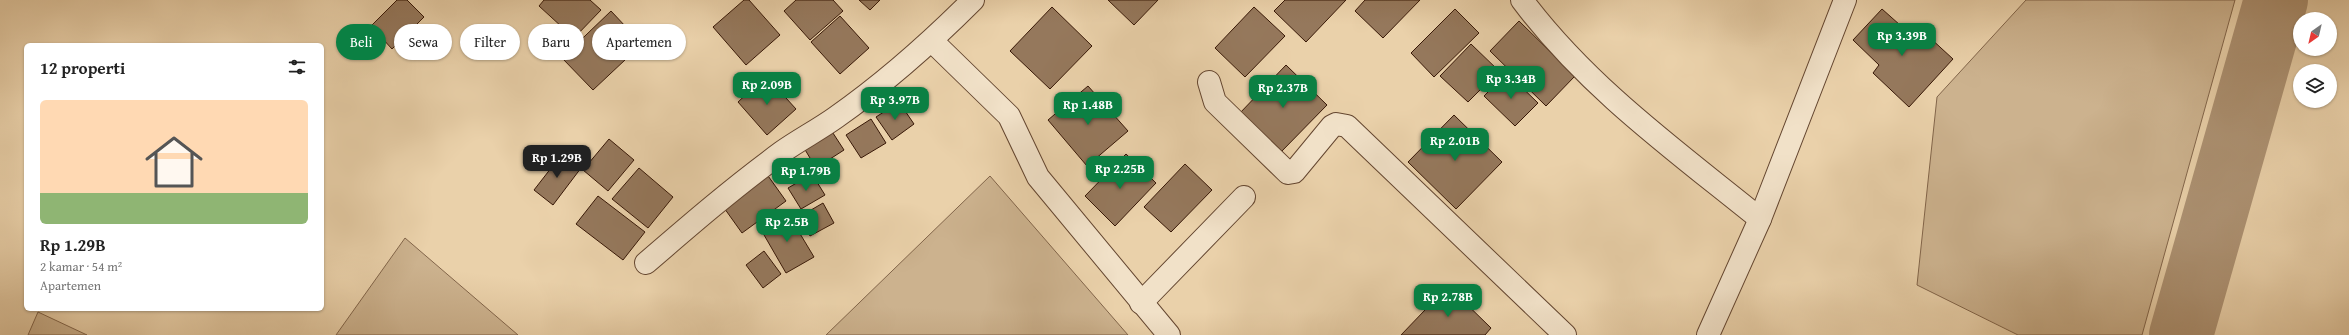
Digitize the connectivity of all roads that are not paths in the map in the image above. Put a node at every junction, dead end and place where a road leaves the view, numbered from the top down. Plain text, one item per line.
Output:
1 (973, 0) edge
2 (1522, 0) edge
3 (1845, 0) edge
4 (932, 41) junction
5 (1209, 82) dead end
6 (1244, 197) dead end
7 (1760, 219) junction
8 (646, 263) dead end
9 (1141, 303) junction
10 (1169, 335) edge
11 (1565, 335) edge
12 (1708, 335) edge

1 - 4 street
2 - 7 street
3 - 7 street
4 - 8 street
4 - 9 street
5 - 11 street
6 - 9 street
7 - 12 street
9 - 10 street

